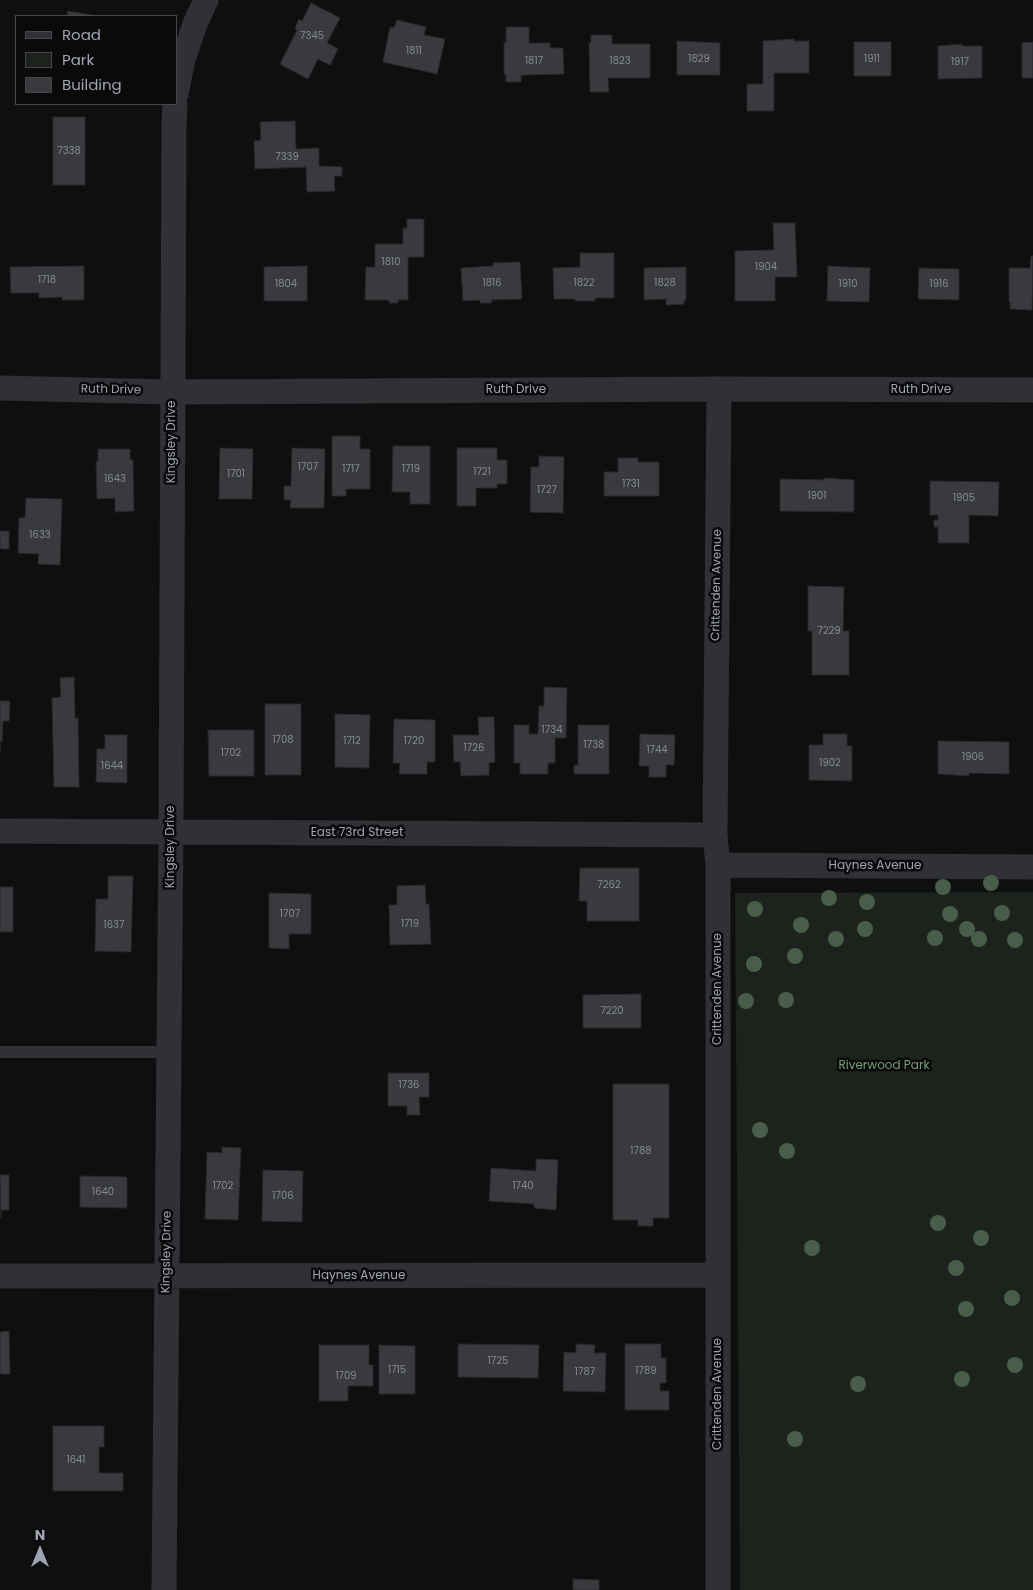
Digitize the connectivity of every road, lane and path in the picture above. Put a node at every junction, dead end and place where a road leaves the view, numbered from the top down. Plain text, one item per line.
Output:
1 (206, 0) edge
2 (178, 84) edge
3 (175, 105) edge
4 (0, 388) edge
5 (719, 389) junction
6 (1033, 390) edge
7 (172, 392) junction
8 (0, 831) edge
9 (171, 832) junction
10 (715, 835) junction
11 (718, 865) junction
12 (1033, 866) edge
13 (0, 1052) edge
14 (169, 1052) junction
15 (718, 1275) junction
16 (0, 1276) edge
17 (167, 1276) junction
18 (164, 1590) edge
19 (718, 1590) edge

1 - 2 street
3 - 7 street, Kingsley Drive
4 - 7 street, Ruth Drive
5 - 6 street, Ruth Drive
5 - 7 street, Ruth Drive
5 - 10 street, Crittenden Avenue
7 - 9 street, Kingsley Drive
8 - 9 street, East 73rd Street
9 - 10 street, East 73rd Street
9 - 14 street, Kingsley Drive
10 - 11 street, Crittenden Avenue
11 - 12 street, Haynes Avenue
11 - 15 street, Crittenden Avenue
13 - 14 lane
14 - 17 street, Kingsley Drive
15 - 17 street, Haynes Avenue
15 - 19 street, Crittenden Avenue
16 - 17 street, Haynes Avenue
17 - 18 street, Kingsley Drive

